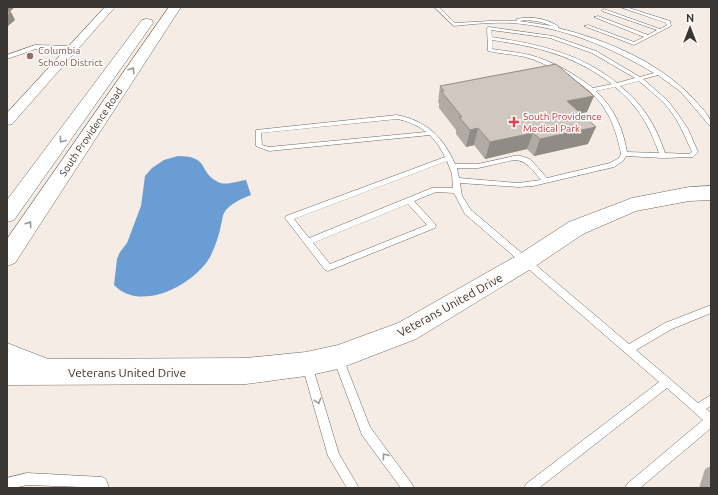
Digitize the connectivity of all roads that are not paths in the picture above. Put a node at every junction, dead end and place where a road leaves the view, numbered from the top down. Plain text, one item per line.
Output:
1 (110, 7) edge
2 (175, 7) edge
3 (436, 7) edge
4 (622, 7) edge
5 (606, 9) edge
6 (154, 13) dead end
7 (596, 17) junction
8 (487, 22) junction
9 (586, 26) junction
10 (489, 28) junction
11 (660, 30) junction
12 (577, 34) junction
13 (648, 36) junction
14 (490, 38) junction
15 (73, 48) junction
16 (7, 57) edge
17 (659, 73) junction
18 (640, 79) junction
19 (617, 85) junction
20 (593, 90) junction
21 (7, 121) edge
22 (711, 124) edge
23 (431, 133) junction
24 (624, 154) junction
25 (663, 156) junction
26 (449, 158) junction
27 (452, 166) junction
28 (456, 180) junction
29 (546, 181) junction
30 (458, 191) junction
31 (711, 193) edge
32 (409, 200) junction
33 (7, 215) edge
34 (307, 242) junction
35 (7, 256) edge
36 (526, 261) junction
37 (711, 309) edge
38 (629, 349) junction
39 (7, 355) edge
40 (338, 357) junction
41 (306, 364) junction
42 (7, 372) edge
43 (49, 372) junction
44 (667, 382) junction
45 (711, 400) edge
46 (698, 409) junction
47 (711, 420) edge
48 (7, 484) edge
49 (100, 486) edge
50 (537, 486) edge
51 (353, 488) edge
52 (408, 488) edge
53 (631, 488) edge

1 - 15 street
35 -> 2 main road, South Providence Road
3 - 8 lane
4 - 11 lane
5 - 7 lane
5 - 11 lane
6 -> 33 main road, South Providence Road
7 - 9 lane
7 - 13 lane
8 - 10 lane
8 - 12 lane
9 - 12 lane
9 - 13 lane
10 - 14 lane
10 - 18 lane
11 - 13 lane
12 - 17 lane
14 - 19 lane
14 - 20 lane
15 - 16 lane
15 - 21 street
17 - 18 lane
17 - 22 lane
18 - 19 lane
18 - 25 lane
19 - 20 lane
19 - 25 lane
20 - 24 lane
23 - 23 lane
23 - 26 lane
24 - 25 lane
24 - 29 lane
26 - 27 lane
26 - 34 lane
27 - 28 lane
27 - 29 lane
28 - 29 lane
28 - 30 lane
30 - 32 lane
30 - 36 lane
31 - 36 main road, Veterans United Drive
32 - 34 lane
32 - 34 lane
36 - 38 lane
36 - 40 main road, Veterans United Drive
37 - 38 lane
38 - 44 lane
39 - 43 main road
40 - 41 main road, Veterans United Drive
52 -> 40 lane
41 - 43 main road, Veterans United Drive
41 -> 51 lane
42 - 43 main road, Veterans United Drive
44 - 46 lane
44 - 50 lane
45 - 46 lane
46 - 47 lane
47 - 53 lane
48 - 49 lane

